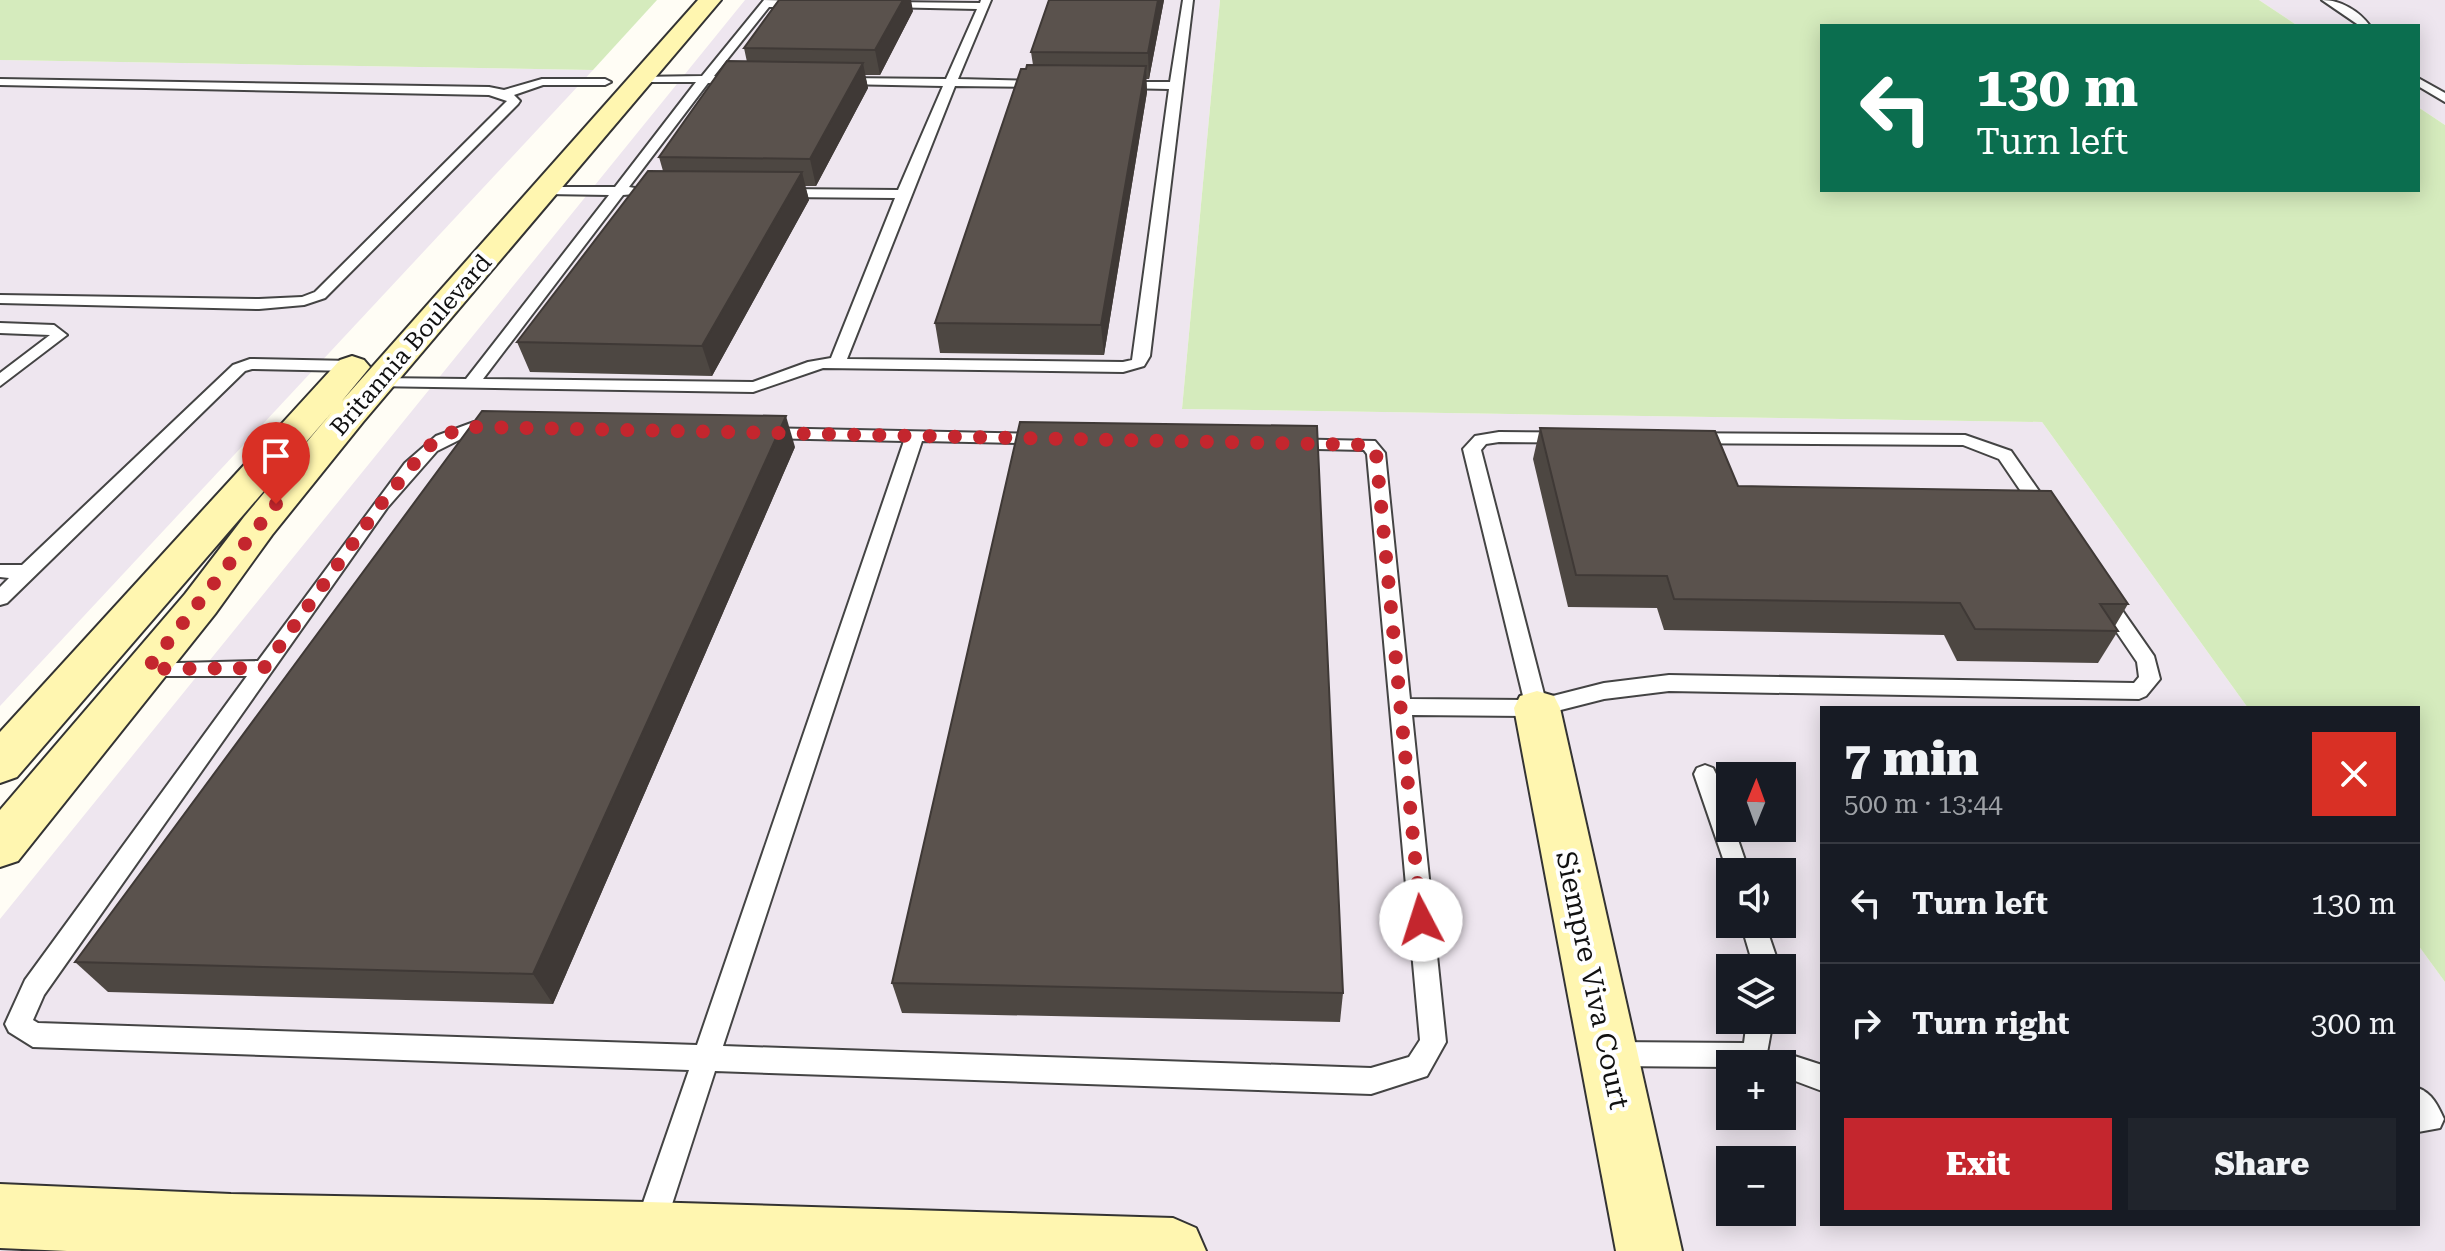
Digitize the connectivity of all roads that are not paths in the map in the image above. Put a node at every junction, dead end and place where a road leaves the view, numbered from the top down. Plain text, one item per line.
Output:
1 (710, 0) edge
2 (1188, 0) edge
3 (2327, 0) edge
4 (767, 2) edge
5 (985, 3) edge
6 (812, 4) edge
7 (875, 5) edge
8 (2364, 24) edge
9 (641, 41) dead end
10 (705, 79) junction
11 (623, 80) junction
12 (752, 80) edge
13 (828, 81) edge
14 (0, 82) edge
15 (2420, 82) edge
16 (951, 83) junction
17 (1056, 84) edge
18 (1101, 85) edge
19 (1175, 86) junction
20 (505, 94) junction
21 (2445, 98) edge
22 (545, 190) junction
23 (621, 191) junction
24 (652, 191) edge
25 (762, 192) edge
26 (903, 194) junction
27 (0, 299) edge
28 (0, 328) edge
29 (837, 364) junction
30 (365, 374) junction
31 (0, 381) edge
32 (471, 384) junction
33 (915, 435) junction
34 (0, 571) edge
35 (27, 572) junction
36 (0, 598) edge
37 (264, 668) junction
38 (147, 669) junction
39 (1400, 707) junction
40 (1537, 708) junction
41 (0, 764) edge
42 (1705, 774) dead end
43 (0, 846) edge
44 (1732, 858) edge
45 (1608, 1054) junction
46 (1716, 1055) edge
47 (706, 1058) junction
48 (1796, 1069) edge
49 (1820, 1077) edge
50 (2420, 1104) edge
51 (2420, 1119) edge
52 (0, 1216) edge
53 (647, 1234) junction
54 (226, 1239) edge
55 (1173, 1251) edge
56 (1649, 1251) edge

1 - 11 main road, Britannia Boulevard
2 - 19 lane
3 - 8 lane
4 - 6 lane
4 - 10 lane
5 - 7 lane
5 - 16 lane
9 - 11 main road, Britannia Boulevard
10 - 11 lane
10 - 12 lane
10 - 23 lane
11 - 20 lane
11 - 22 main road, Britannia Boulevard
11 - 30 main road, Britannia Boulevard
13 - 16 lane
14 - 20 lane
15 - 21 lane
16 - 17 lane
16 - 26 lane
18 - 19 lane
19 - 29 lane
20 - 27 lane
22 - 23 lane
22 - 30 main road, Britannia Boulevard
23 - 24 lane
23 - 32 lane
25 - 26 lane
26 - 29 lane
28 - 31 lane
29 - 32 lane
30 - 32 lane
30 - 35 lane
30 - 38 main road, Britannia Boulevard
30 - 41 main road, Britannia Boulevard
33 - 37 lane
33 - 39 lane
33 - 47 lane
34 - 35 lane
35 - 36 lane
37 - 38 lane
37 - 47 lane
38 - 43 main road, Britannia Boulevard
39 - 40 lane
39 - 47 lane
40 - 40 lane
40 - 45 main road, Siempre Viva Court
42 - 44 lane
45 - 46 lane
45 - 56 main road, Siempre Viva Court
47 - 53 lane
48 - 49 lane
50 - 51 lane
52 - 54 main road
53 - 54 main road
53 - 55 main road

